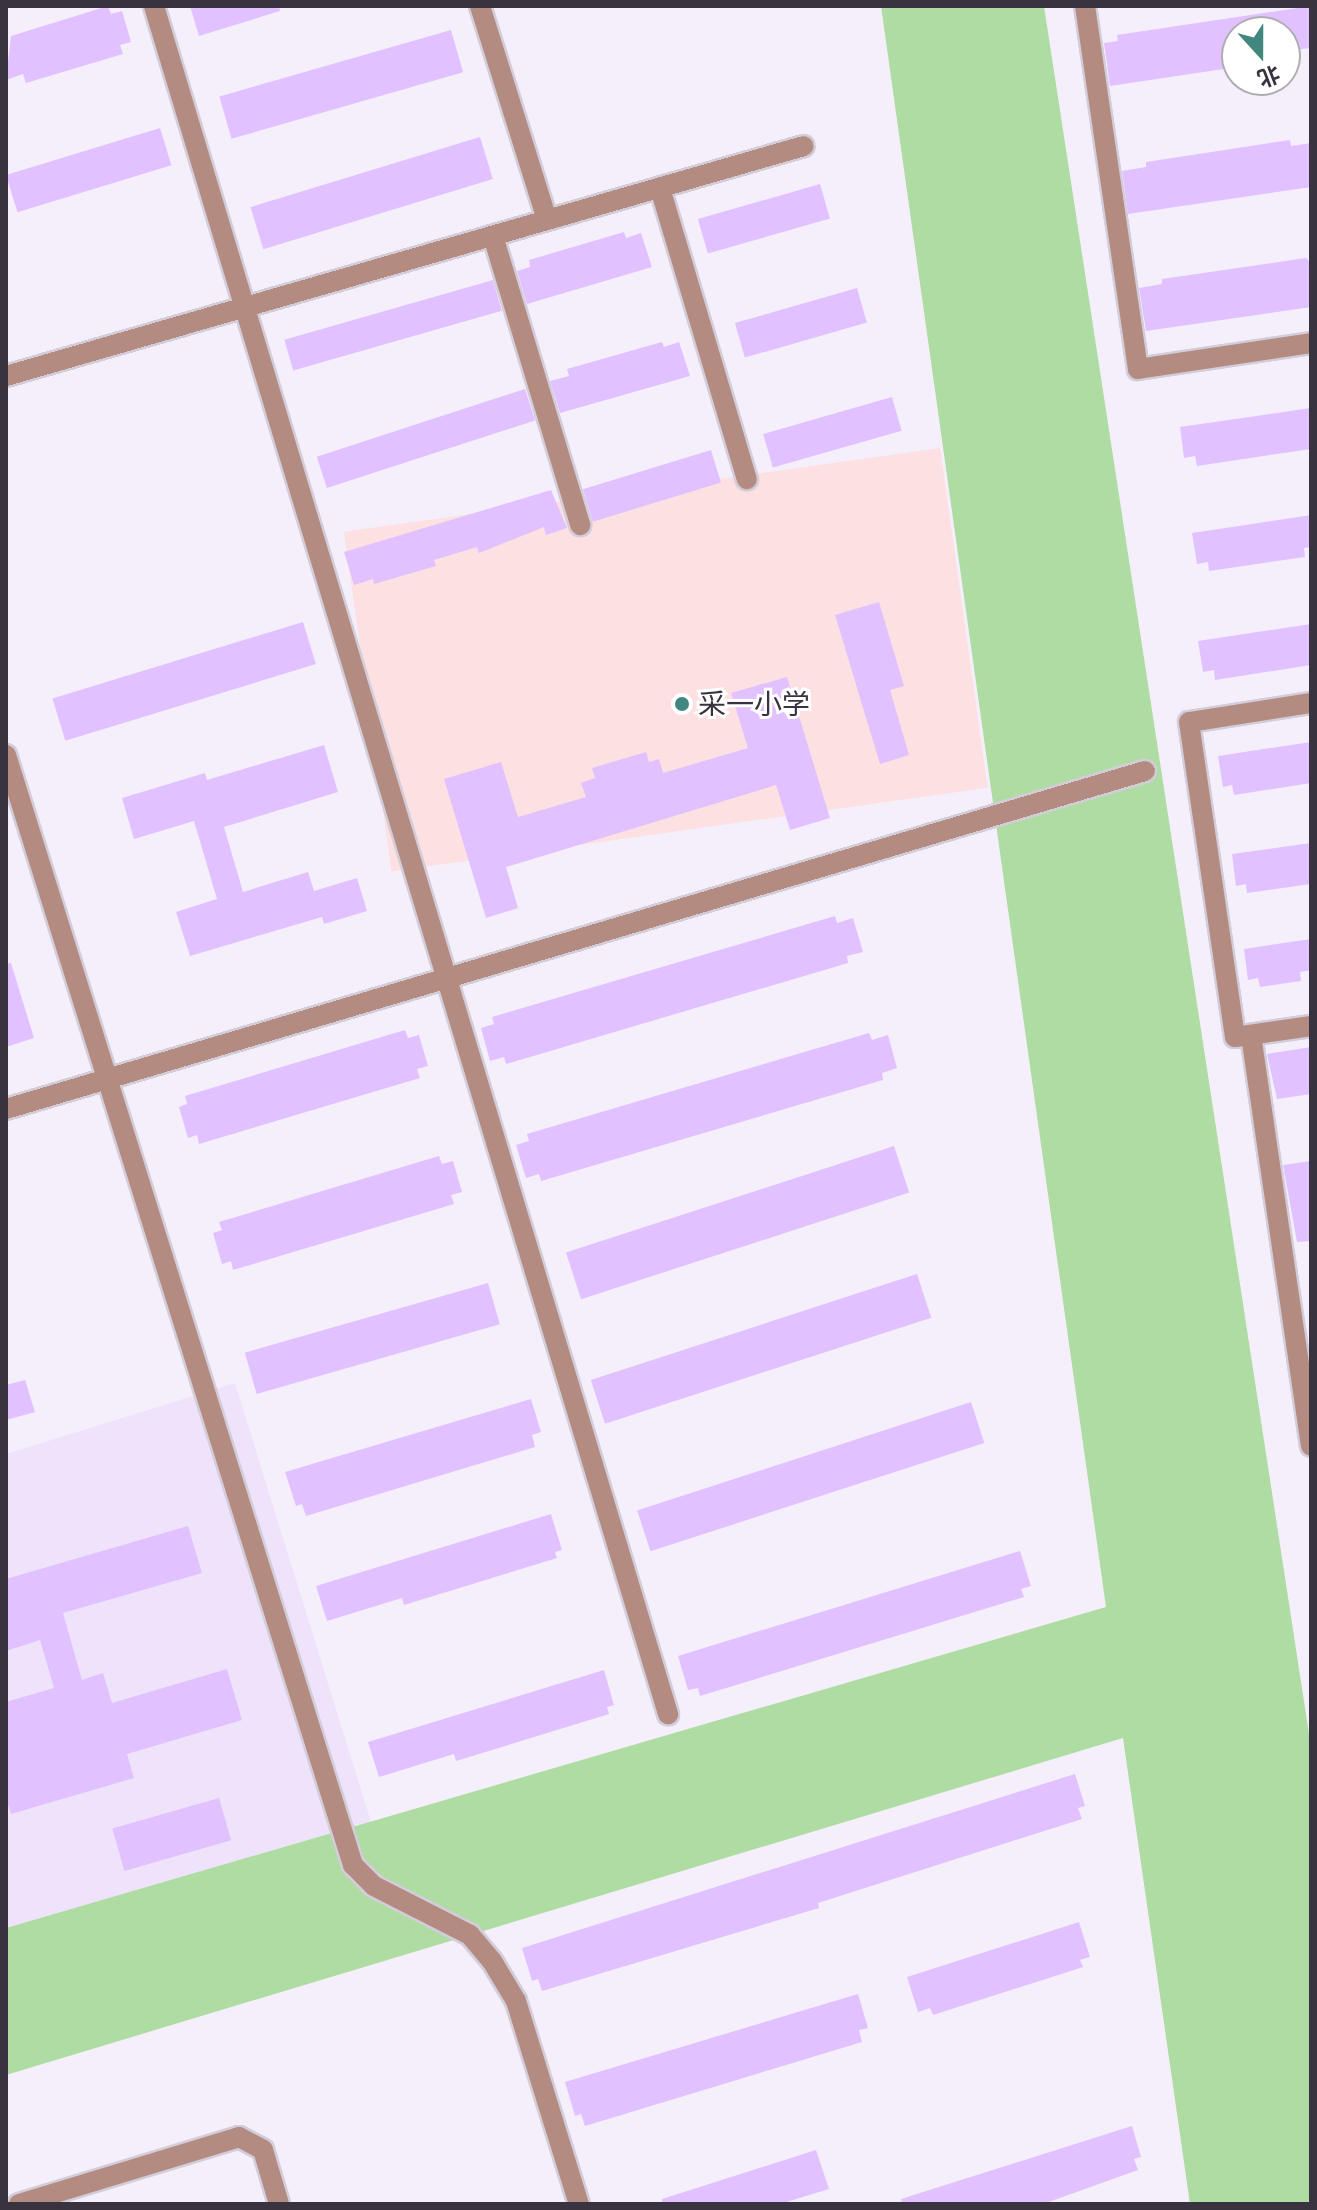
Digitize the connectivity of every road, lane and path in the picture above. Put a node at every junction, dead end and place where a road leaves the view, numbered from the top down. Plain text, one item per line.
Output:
1 (154, 6) edge
2 (480, 6) edge
3 (1085, 6) edge
4 (804, 146) dead end
5 (660, 188) junction
6 (547, 220) junction
7 (493, 236) junction
8 (244, 308) junction
9 (1311, 343) edge
10 (6, 376) edge
11 (747, 479) dead end
12 (580, 525) dead end
13 (1311, 703) edge
14 (6, 755) edge
15 (1145, 771) dead end
16 (444, 979) junction
17 (1311, 1026) edge
18 (1251, 1035) junction
19 (104, 1080) junction
20 (6, 1109) edge
21 (1311, 1446) edge
22 (668, 1714) dead end
23 (19, 2204) edge
24 (279, 2204) edge
25 (579, 2204) edge

1 - 8 lane
2 - 6 lane
3 - 9 lane
4 - 5 lane
5 - 6 lane
5 - 11 lane
6 - 7 lane
7 - 8 lane
7 - 12 lane
8 - 10 lane
8 - 16 lane
13 - 18 lane
14 - 19 lane
15 - 16 lane
16 - 19 lane
16 - 22 lane
17 - 18 lane
18 - 21 lane
19 - 20 lane
19 - 25 lane
23 - 24 lane

